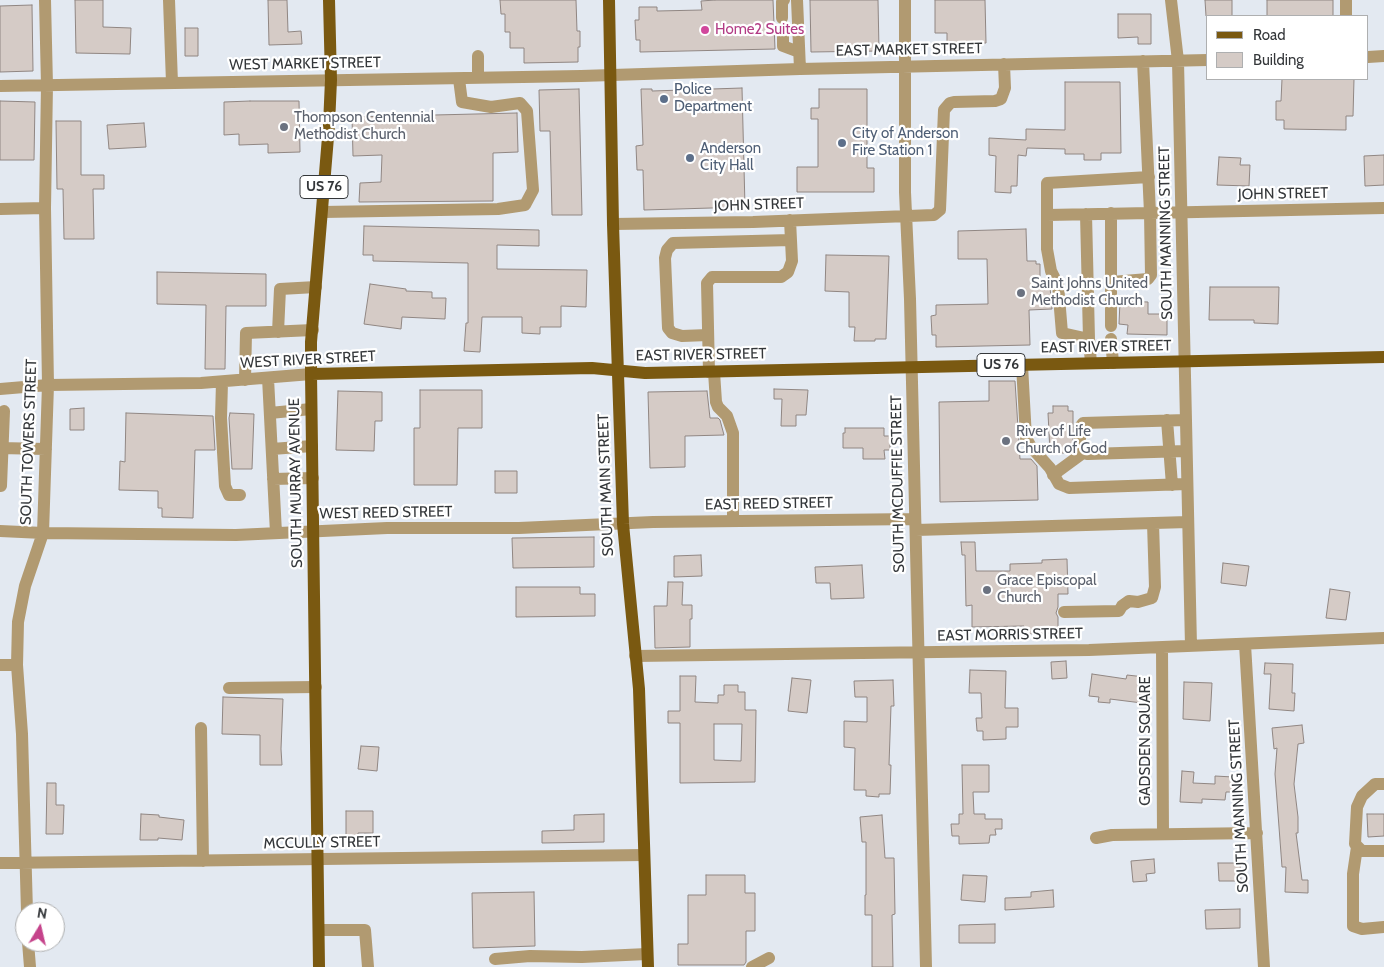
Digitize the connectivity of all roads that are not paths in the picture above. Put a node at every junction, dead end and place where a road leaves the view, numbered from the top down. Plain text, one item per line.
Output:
1 (45, 0) edge
2 (169, 0) edge
3 (329, 0) edge
4 (609, 0) edge
5 (784, 0) edge
6 (798, 0) edge
7 (905, 0) edge
8 (1171, 0) edge
9 (1346, 0) edge
10 (1346, 15) edge
11 (782, 18) dead end
12 (783, 34) dead end
13 (799, 52) junction
14 (478, 56) dead end
15 (1384, 56) edge
16 (1369, 57) edge
17 (1206, 60) edge
18 (1142, 61) junction
19 (1178, 61) junction
20 (1004, 64) junction
21 (906, 66) junction
22 (800, 69) junction
23 (610, 75) junction
24 (459, 78) junction
25 (478, 78) junction
26 (331, 80) junction
27 (172, 83) junction
28 (47, 85) junction
29 (0, 86) edge
30 (1149, 177) junction
31 (45, 208) junction
32 (1384, 208) edge
33 (0, 209) edge
34 (323, 212) junction
35 (1111, 213) junction
36 (1150, 213) junction
37 (1182, 213) junction
38 (1086, 214) junction
39 (1047, 215) junction
40 (906, 216) junction
41 (790, 220) junction
42 (613, 224) junction
43 (791, 240) junction
44 (1112, 282) junction
45 (316, 287) junction
46 (312, 330) junction
47 (278, 332) junction
48 (708, 335) junction
49 (1089, 339) junction
50 (1384, 357) edge
51 (1184, 361) junction
52 (1091, 363) junction
53 (1113, 363) junction
54 (1022, 365) junction
55 (912, 368) junction
56 (618, 372) junction
57 (712, 372) junction
58 (310, 374) junction
59 (268, 378) junction
60 (245, 380) junction
61 (222, 382) junction
62 (48, 385) junction
63 (0, 389) edge
64 (311, 409) junction
65 (4, 411) dead end
66 (270, 413) junction
67 (1167, 420) junction
68 (1186, 420) junction
69 (312, 446) junction
70 (1, 448) edge
71 (46, 449) junction
72 (272, 449) junction
73 (1186, 451) junction
74 (1170, 452) junction
75 (1083, 453) junction
76 (1053, 475) junction
77 (313, 478) junction
78 (273, 479) junction
79 (1172, 484) junction
80 (1187, 484) junction
81 (0, 486) edge
82 (240, 495) dead end
83 (734, 521) junction
84 (1188, 522) junction
85 (623, 524) junction
86 (916, 524) junction
87 (1153, 524) junction
88 (0, 530) edge
89 (314, 530) junction
90 (43, 533) junction
91 (276, 533) junction
92 (1064, 612) dead end
93 (1384, 638) edge
94 (1246, 644) junction
95 (1191, 646) junction
96 (1162, 648) junction
97 (919, 652) junction
98 (635, 656) junction
99 (0, 665) edge
100 (17, 665) junction
101 (316, 686) junction
102 (229, 688) dead end
103 (200, 728) dead end
104 (1384, 784) edge
105 (1256, 833) junction
106 (1163, 834) junction
107 (1096, 838) dead end
108 (1357, 847) junction
109 (1384, 850) edge
110 (644, 854) junction
111 (318, 859) junction
112 (203, 861) junction
113 (0, 863) edge
114 (25, 863) junction
115 (27, 902) edge
116 (1384, 927) edge
117 (319, 930) junction
118 (29, 952) edge
119 (647, 954) junction
120 (770, 958) dead end
121 (495, 959) dead end
122 (30, 967) edge
123 (319, 967) edge
124 (368, 967) edge
125 (648, 967) edge
126 (752, 967) edge
127 (926, 967) edge
128 (1264, 967) edge

1 - 28 street, SOUTH TOWERS STREET
2 - 27 street
3 - 26 main road, SOUTH MURRAY AVENUE / US 76
4 - 23 main road, SOUTH MAIN STREET
5 - 11 street
6 - 13 street
7 - 21 street, SOUTH MCDUFFIE STREET
8 - 19 street, SOUTH MANNING STREET
9 - 10 street
12 - 13 street
13 - 22 street
14 - 25 street
15 - 16 street
17 - 19 street, EAST MARKET STREET
18 - 19 street, EAST MARKET STREET
18 - 20 street, EAST MARKET STREET
18 - 30 street
19 - 37 street, SOUTH MANNING STREET
20 - 21 street, EAST MARKET STREET
20 - 40 street, JOHN STREET
21 - 22 street, EAST MARKET STREET
21 - 40 street, SOUTH MCDUFFIE STREET
22 - 23 street, EAST MARKET STREET
23 - 25 street, WEST MARKET STREET
23 - 42 main road, SOUTH MAIN STREET
24 - 25 street, WEST MARKET STREET
24 - 26 street, WEST MARKET STREET
24 - 34 street
26 - 27 street, WEST MARKET STREET
26 - 34 main road, SOUTH MURRAY AVENUE / US 76
27 - 28 street, WEST MARKET STREET
28 - 29 street, WEST MARKET STREET
28 - 31 street, SOUTH TOWERS STREET
30 - 36 street
30 - 39 street
31 - 33 street
31 - 62 street, SOUTH TOWERS STREET
32 - 37 street, JOHN STREET
34 - 45 main road, SOUTH MURRAY AVENUE / US 76
35 - 36 street, JOHN STREET
35 - 38 street, JOHN STREET
35 - 44 street
36 - 37 street, JOHN STREET
36 - 44 street
37 - 51 street, SOUTH MANNING STREET
38 - 39 street, JOHN STREET
38 - 49 street
39 - 49 street
40 - 41 street, JOHN STREET
40 - 55 street, SOUTH MCDUFFIE STREET
41 - 42 street, JOHN STREET
41 - 43 street
42 - 56 main road, SOUTH MAIN STREET
43 - 48 street
43 - 48 street
44 - 53 street
45 - 46 main road, SOUTH MURRAY AVENUE / US 76
45 - 47 street
46 - 47 street
46 - 58 main road, SOUTH MURRAY AVENUE / US 76
47 - 60 street
48 - 57 street
49 - 52 street
50 - 51 main road, EAST RIVER STREET / US 76
51 - 53 main road, EAST RIVER STREET / US 76
51 - 68 street, SOUTH MANNING STREET
52 - 53 main road, EAST RIVER STREET / US 76
52 - 54 main road, EAST RIVER STREET / US 76
54 - 55 main road, EAST RIVER STREET / US 76
54 - 76 street
55 - 57 main road, EAST RIVER STREET / US 76
55 - 86 street, SOUTH MCDUFFIE STREET
56 - 57 main road, EAST RIVER STREET / US 76
56 - 58 main road, WEST RIVER STREET / US 76
56 - 85 main road, SOUTH MAIN STREET
57 - 83 street
58 - 59 street, WEST RIVER STREET
58 - 64 main road, SOUTH MURRAY AVENUE
59 - 60 street, WEST RIVER STREET
59 - 66 street
60 - 61 street, WEST RIVER STREET
61 - 62 street, WEST RIVER STREET
61 - 82 street
62 - 63 street, WEST RIVER STREET
62 - 71 street, SOUTH TOWERS STREET
64 - 66 street
64 - 69 main road, SOUTH MURRAY AVENUE
65 - 70 street
66 - 72 street
67 - 68 street
67 - 74 street
67 - 75 street
68 - 73 street, SOUTH MANNING STREET
69 - 72 street
69 - 77 main road, SOUTH MURRAY AVENUE
70 - 71 street
70 - 81 street
71 - 90 street, SOUTH TOWERS STREET
72 - 78 street
73 - 74 street
73 - 80 street, SOUTH MANNING STREET
74 - 75 street
74 - 79 street
75 - 76 street
76 - 79 street
77 - 78 street
77 - 89 main road, SOUTH MURRAY AVENUE
78 - 91 street
79 - 80 street
80 - 84 street, SOUTH MANNING STREET
83 - 85 street, EAST REED STREET
83 - 86 street, EAST REED STREET
84 - 87 street, EAST REED STREET
84 - 95 street, SOUTH MANNING STREET
85 - 89 street, WEST REED STREET
85 - 98 main road, SOUTH MAIN STREET
86 - 87 street, EAST REED STREET
86 - 97 street, SOUTH MCDUFFIE STREET
87 - 92 street
88 - 90 street, WEST REED STREET
89 - 91 street, WEST REED STREET
89 - 101 main road, SOUTH MURRAY AVENUE
90 - 91 street, WEST REED STREET
90 - 100 street, SOUTH TOWERS STREET
93 - 94 street, EAST MORRIS STREET
94 - 95 street, EAST MORRIS STREET
94 - 105 street, SOUTH MANNING STREET
95 - 96 street, EAST MORRIS STREET
96 - 97 street, EAST MORRIS STREET
96 - 106 street, GADSDEN SQUARE
97 - 98 street, EAST MORRIS STREET
97 - 127 street, SOUTH MCDUFFIE STREET
98 - 110 main road, SOUTH MAIN STREET
99 - 100 street
100 - 114 street, SOUTH TOWERS STREET
101 - 102 street
101 - 111 main road, SOUTH MURRAY AVENUE
103 - 112 street
104 - 108 street
105 - 106 street
105 - 128 street, SOUTH MANNING STREET
106 - 107 street
108 - 109 street
108 - 116 street
110 - 111 street, MCCULLY STREET
110 - 119 main road, SOUTH MAIN STREET
111 - 112 street, MCCULLY STREET
111 - 117 main road, SOUTH MURRAY AVENUE
112 - 114 street, MCCULLY STREET
113 - 114 street, MCCULLY STREET
114 - 115 street, SOUTH TOWERS STREET
117 - 123 main road, SOUTH MURRAY AVENUE
117 - 124 street
118 - 122 street
119 - 121 street
119 - 125 main road, SOUTH MAIN STREET
120 - 126 street

